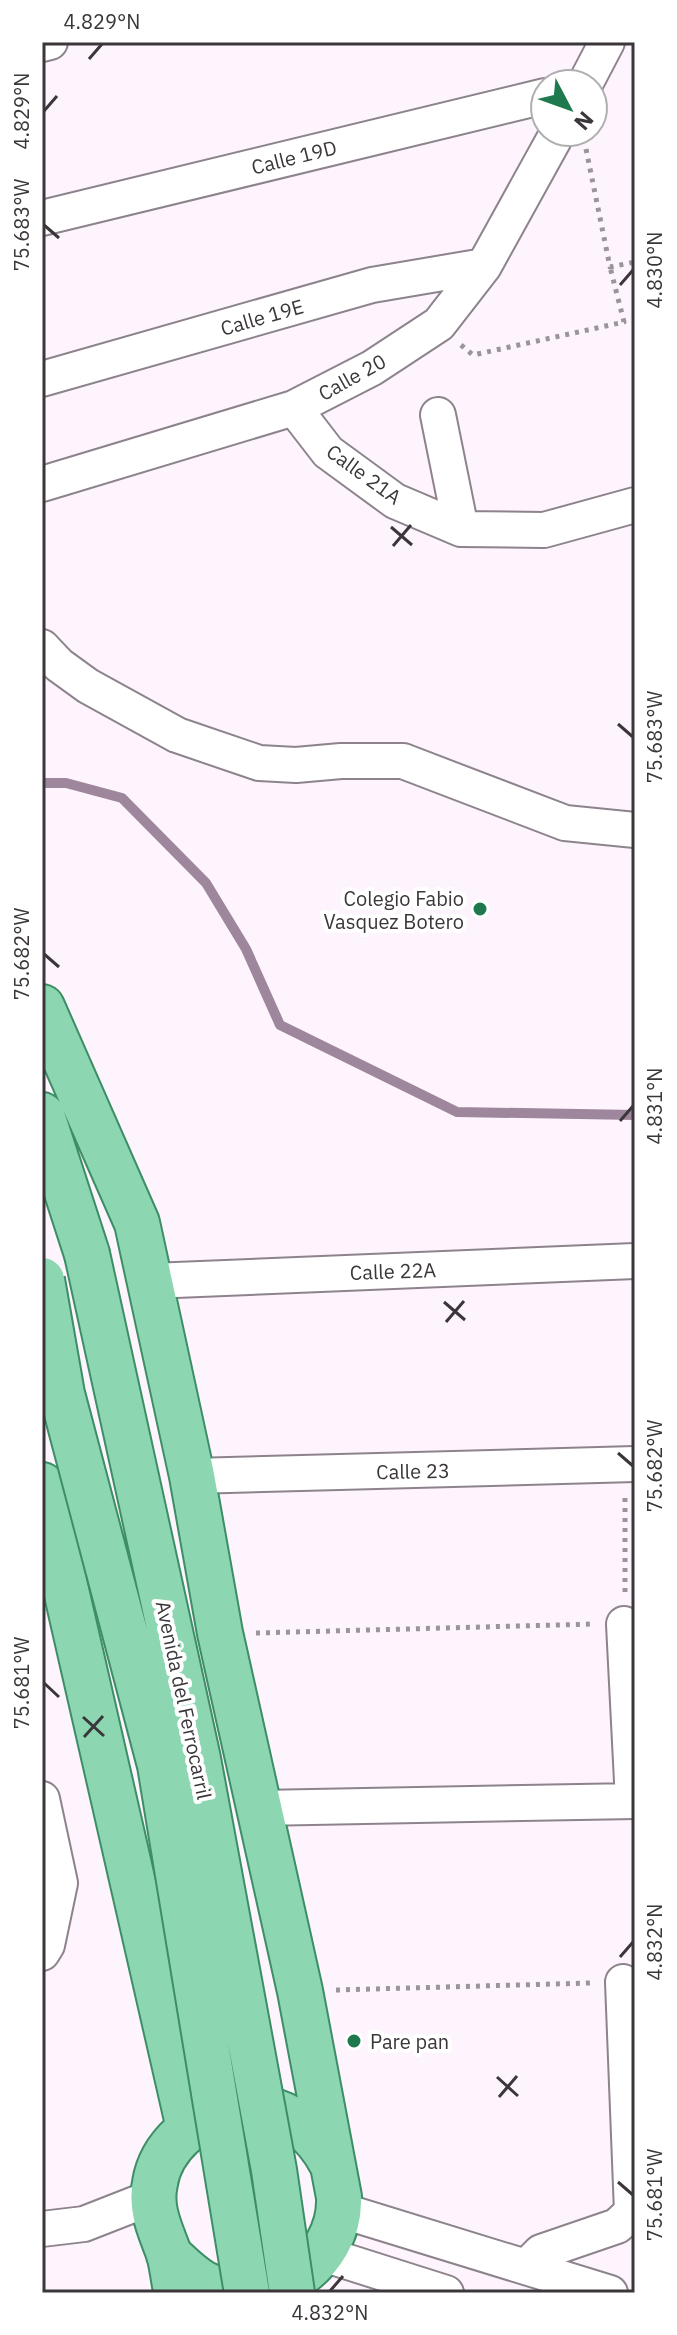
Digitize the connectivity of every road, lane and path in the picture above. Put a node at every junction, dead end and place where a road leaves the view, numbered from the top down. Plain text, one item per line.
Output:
1 (50, 42) edge
2 (607, 42) edge
3 (42, 44) edge
4 (593, 68) edge
5 (529, 100) edge
6 (566, 148) edge
7 (574, 148) edge
8 (42, 218) edge
9 (635, 262) edge
10 (484, 266) junction
11 (610, 267) junction
12 (439, 324) junction
13 (42, 379) edge
14 (294, 408) junction
15 (438, 415) dead end
16 (42, 484) edge
17 (635, 505) edge
18 (461, 529) junction
19 (42, 647) edge
20 (635, 830) edge
21 (42, 1007) edge
22 (42, 1115) edge
23 (635, 1261) edge
24 (42, 1280) edge
25 (151, 1281) junction
26 (630, 1465) edge
27 (192, 1476) junction
28 (42, 1485) edge
29 (624, 1624) junction
30 (220, 1633) junction
31 (42, 1799) edge
32 (634, 1801) edge
33 (259, 1808) junction
34 (42, 1953) edge
35 (623, 1982) joint
36 (300, 1991) junction
37 (189, 2128) junction
38 (331, 2162) junction
39 (340, 2210) junction
40 (42, 2229) edge
41 (165, 2246) edge
42 (526, 2267) junction
43 (312, 2276) edge
44 (247, 2293) edge
45 (446, 2293) edge
46 (610, 2293) edge

1 - 3 street
2 - 4 street
5 - 8 street, Calle 19D
6 - 10 street, Calle 20
7 - 11 path
9 - 11 path
10 - 12 street, Calle 20
10 - 13 street, Calle 19E
11 - 12 path
12 - 14 street, Calle 20
14 - 16 street, Calle 20
14 - 18 street, Calle 21A
15 - 18 street
17 - 18 street, Calle 21A
19 - 20 street
21 - 25 main road
22 - 43 main road, Avenida del Ferrocarril, bridge
23 - 25 street, Calle 22A
24 - 44 main road, Avenida del Ferrocarril, bridge
25 - 27 main road
26 - 27 street, Calle 23
26 - 29 path
27 - 30 main road
28 - 37 main road
29 - 30 path
29 - 32 street
30 - 33 main road
31 - 34 street
32 - 33 street
33 - 36 main road
35 - 36 path
35 - 42 street
36 - 38 main road
37 - 38 main road
37 - 41 main road
38 - 39 main road
39 - 42 street
39 - 43 main road
40 - 41 street
41 - 43 main road
42 - 46 street
43 - 45 street

